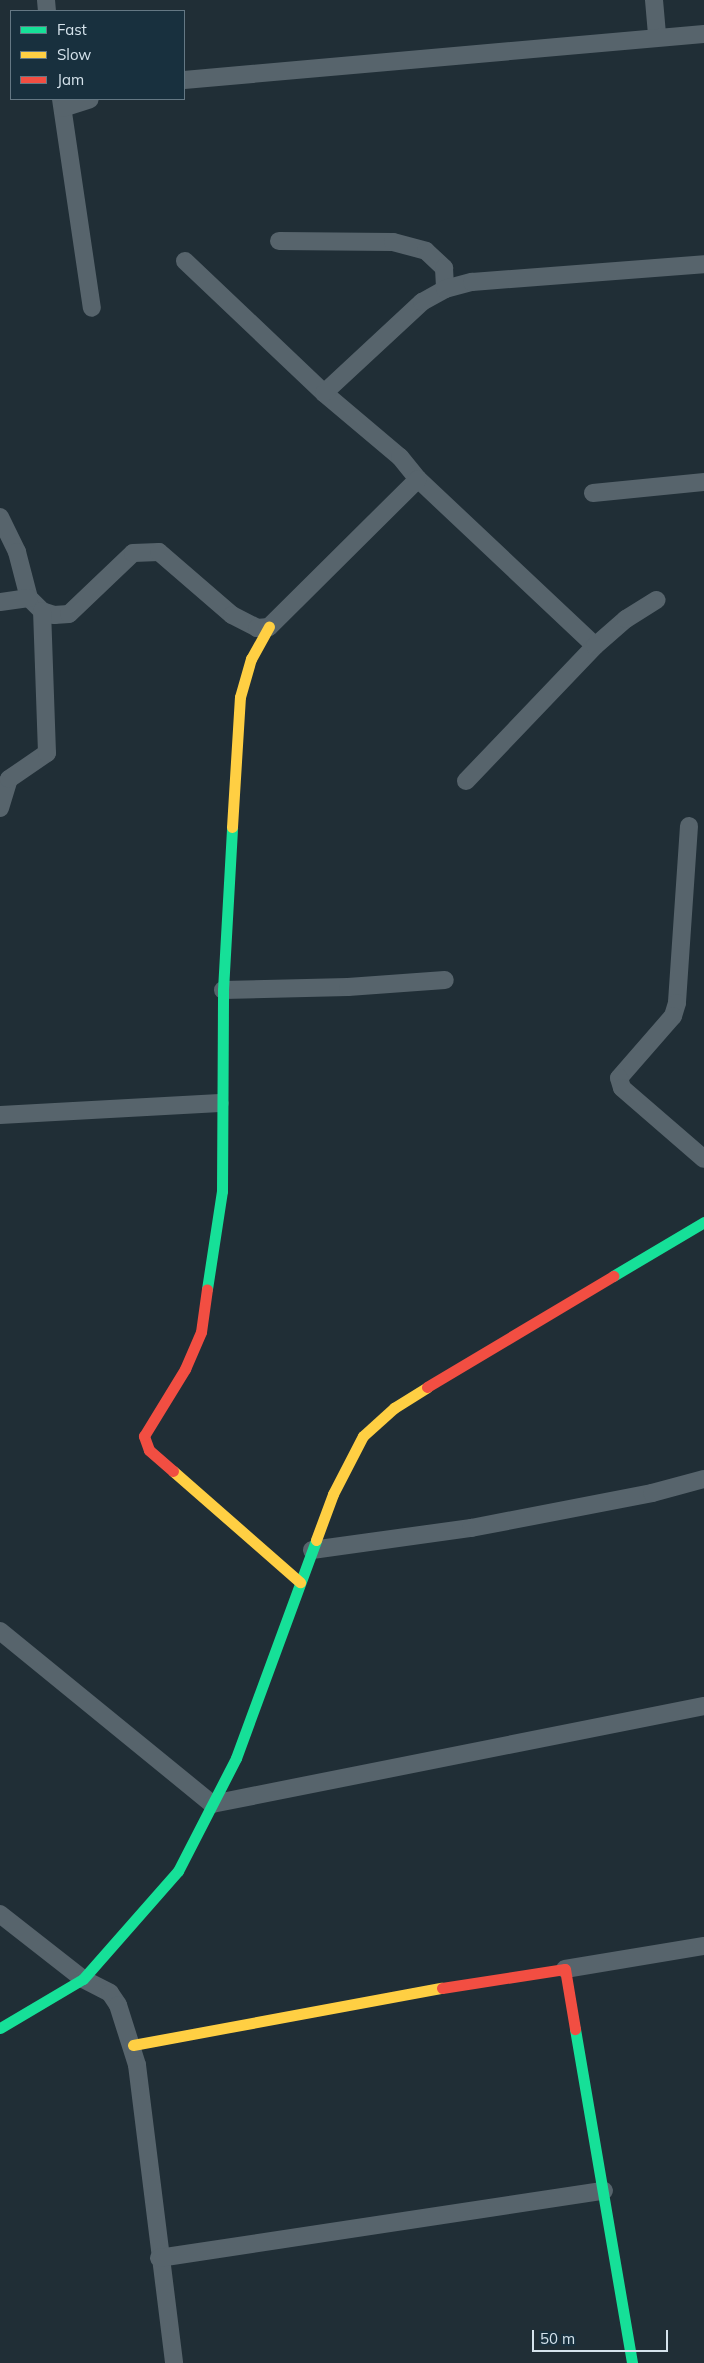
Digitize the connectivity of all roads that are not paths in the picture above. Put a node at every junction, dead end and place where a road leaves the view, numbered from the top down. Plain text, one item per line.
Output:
1 (654, 0) edge
2 (704, 34) edge
3 (657, 37) junction
4 (185, 80) edge
5 (83, 100) edge
6 (62, 103) edge
7 (278, 241) dead end
8 (185, 261) dead end
9 (704, 264) edge
10 (445, 289) junction
11 (92, 308) dead end
12 (324, 392) junction
13 (418, 479) junction
14 (704, 482) edge
15 (593, 493) dead end
16 (0, 517) edge
17 (29, 598) junction
18 (656, 600) dead end
19 (0, 602) edge
20 (42, 611) junction
21 (62, 614) junction
22 (269, 627) junction
23 (44, 630) junction
24 (594, 646) junction
25 (466, 782) dead end
26 (0, 808) edge
27 (689, 826) dead end
28 (445, 980) dead end
29 (223, 990) junction
30 (220, 1103) junction
31 (0, 1114) edge
32 (704, 1159) edge
33 (704, 1222) edge
34 (704, 1479) edge
35 (312, 1550) junction
36 (300, 1582) junction
37 (0, 1631) edge
38 (704, 1706) edge
39 (212, 1804) junction
40 (0, 1914) edge
41 (704, 1946) edge
42 (565, 1969) junction
43 (83, 1979) junction
44 (0, 2028) edge
45 (133, 2045) junction
46 (604, 2191) junction
47 (160, 2258) junction
48 (174, 2363) edge
49 (632, 2363) edge

1 - 3 street
2 - 3 street
3 - 4 street
5 - 6 street
6 - 11 street
7 - 10 street
8 - 12 street
9 - 10 street
10 - 12 street
12 - 13 street
13 - 22 street
13 - 24 street
14 - 15 street
16 - 17 street
17 - 19 street
17 - 20 street
18 - 24 street
20 - 21 street
20 - 23 street
21 - 22 street
21 - 23 street
22 - 29 street
23 - 26 street
24 - 25 street
27 - 32 street
28 - 29 street
29 - 30 street
30 - 31 street
30 - 36 street
33 - 35 street
34 - 35 street
35 - 36 street
36 - 39 street
37 - 39 street
38 - 39 street
39 - 43 street
40 - 43 street
41 - 42 street
42 - 45 street
42 - 46 street
43 - 44 street
43 - 45 street
45 - 47 street
46 - 47 street
46 - 49 street
47 - 48 street

